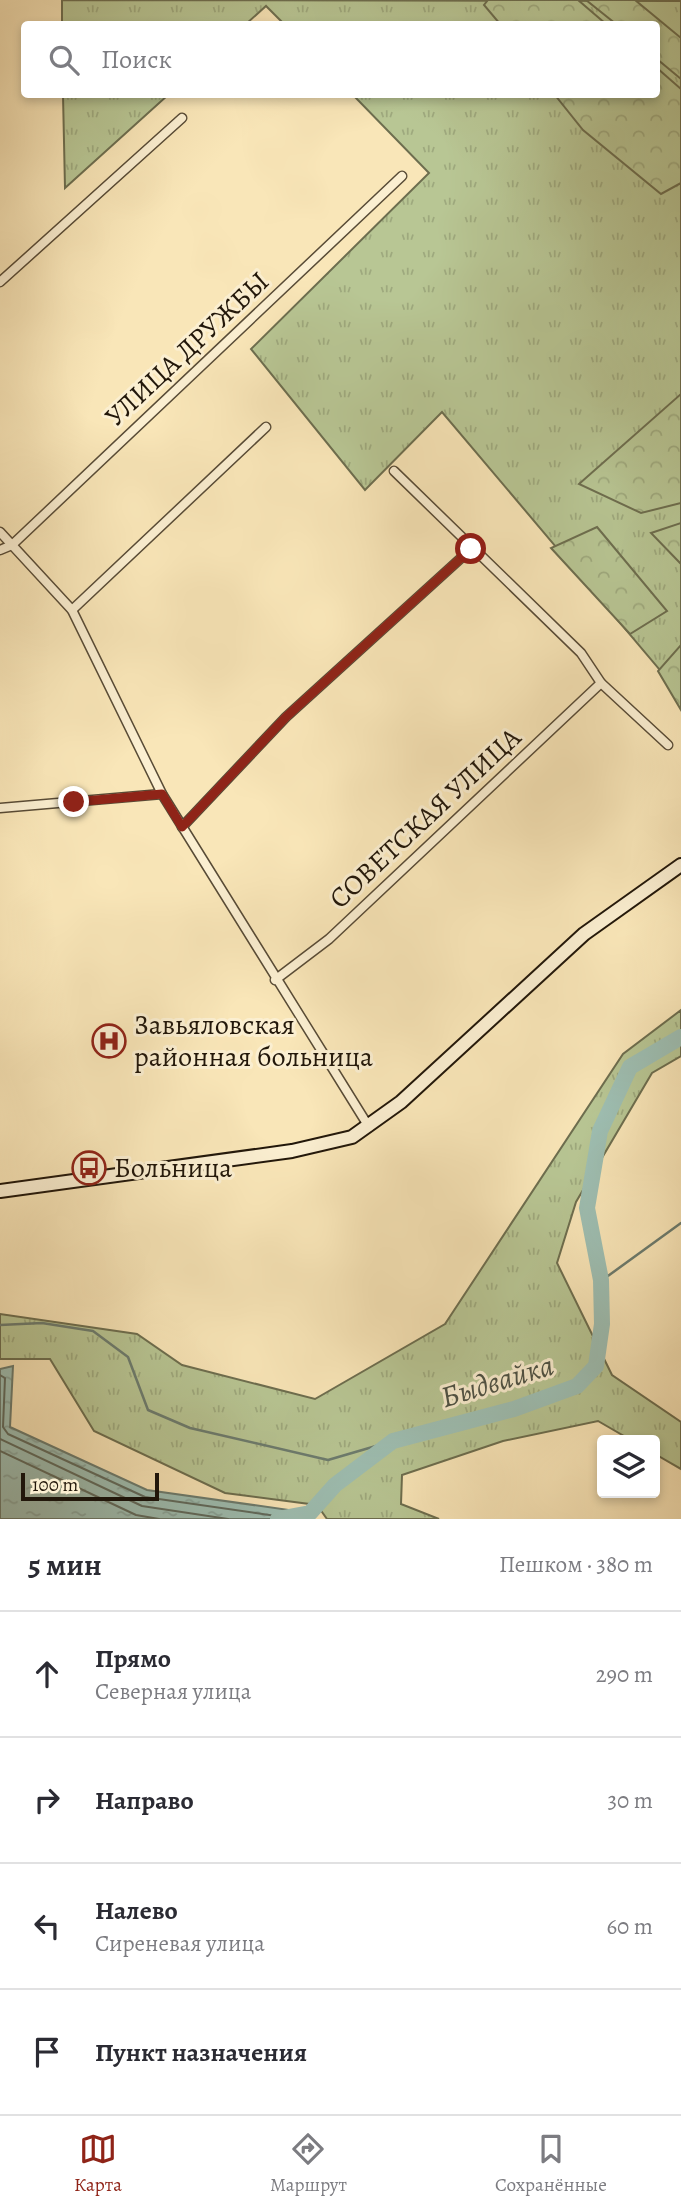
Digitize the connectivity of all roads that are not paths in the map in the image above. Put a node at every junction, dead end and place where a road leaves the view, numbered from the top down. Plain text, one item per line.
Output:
1 (182, 118) dead end
2 (402, 176) dead end
3 (0, 282) edge
4 (266, 427) dead end
5 (394, 471) dead end
6 (0, 533) edge
7 (12, 545) junction
8 (471, 549) junction
9 (0, 550) edge
10 (72, 610) junction
11 (601, 683) junction
12 (667, 745) dead end
13 (162, 794) junction
14 (0, 808) edge
15 (182, 827) junction
16 (681, 865) edge
17 (275, 980) junction
18 (369, 1127) junction
19 (0, 1191) edge

1 - 3 street
2 - 7 street, УЛИЦА ДРУЖБЫ
4 - 10 street
5 - 8 street
6 - 7 street
7 - 9 street, УЛИЦА ДРУЖБЫ
7 - 10 street
8 - 11 street
8 - 15 street
10 - 13 street
11 - 12 street
11 - 17 street, СОВЕТСКАЯ УЛИЦА
13 - 14 street
13 - 15 street
15 - 17 street
16 - 18 main road
17 - 18 street
18 - 19 main road

